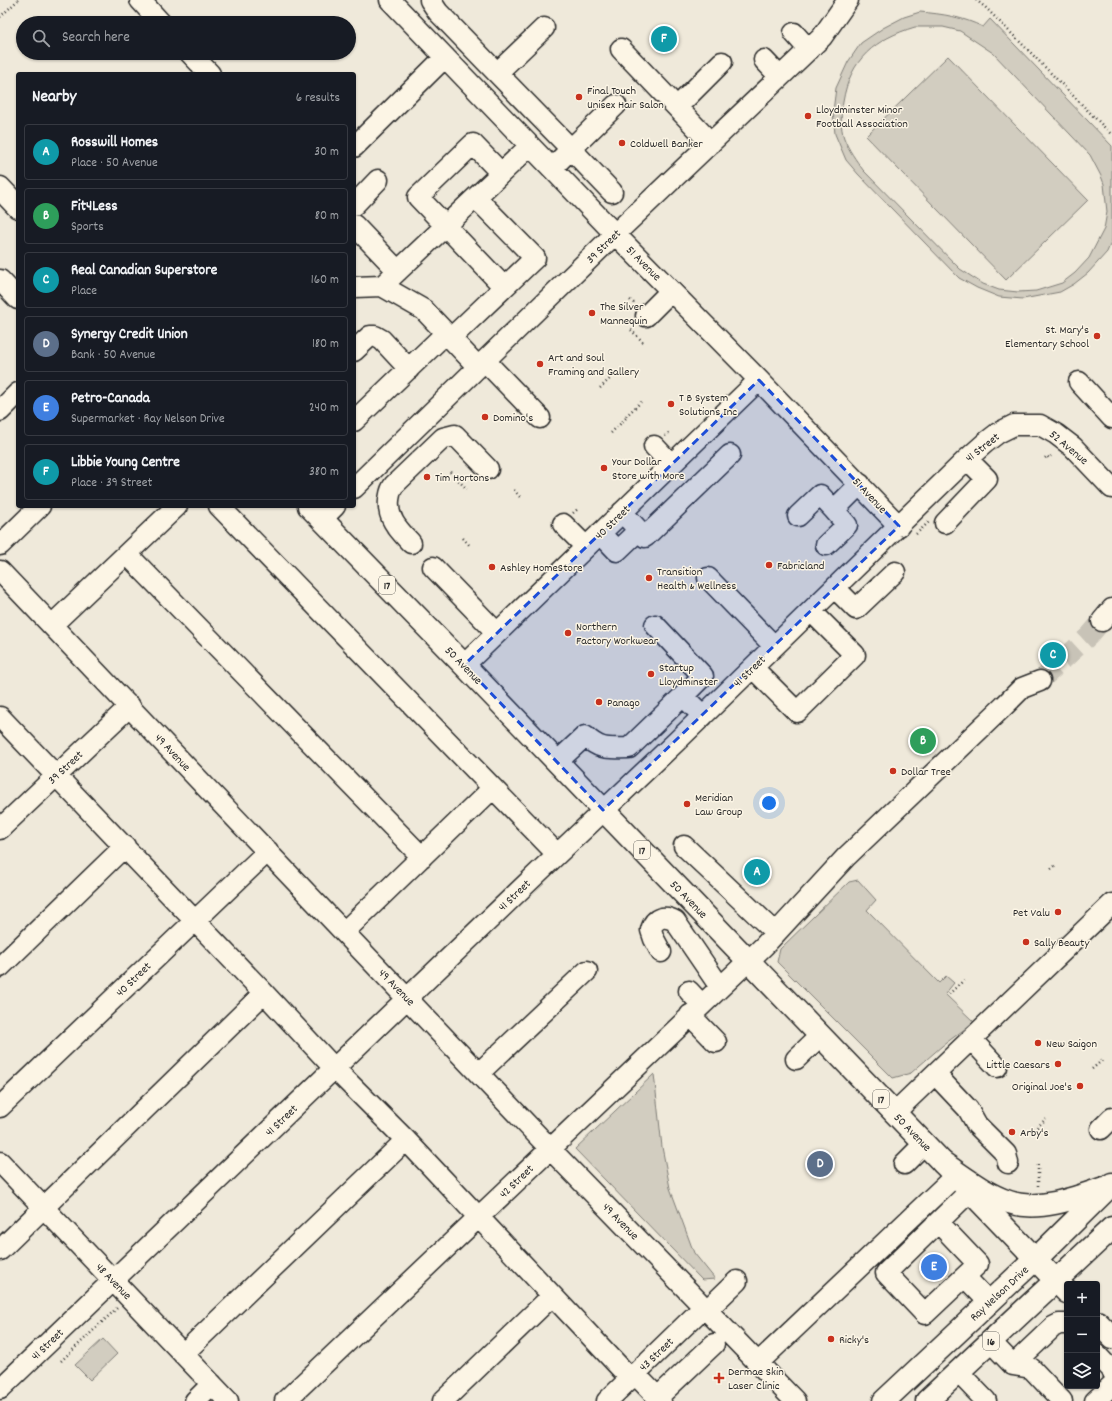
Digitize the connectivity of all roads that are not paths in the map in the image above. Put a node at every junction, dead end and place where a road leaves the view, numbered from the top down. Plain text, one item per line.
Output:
1 (140, 0) edge
2 (390, 0) edge
3 (430, 0) edge
4 (848, 0) edge
5 (155, 16) edge
6 (544, 28) dead end
7 (794, 33) dead end
8 (621, 49) dead end
9 (809, 50) junction
10 (445, 57) junction
11 (197, 60) edge
12 (764, 60) dead end
13 (722, 62) dead end
14 (208, 72) edge
15 (497, 73) junction
16 (780, 77) junction
17 (616, 105) dead end
18 (677, 107) junction
19 (711, 143) junction
20 (356, 145) edge
21 (530, 146) junction
22 (571, 149) junction
23 (552, 168) junction
24 (501, 174) junction
25 (378, 180) dead end
26 (0, 188) edge
27 (612, 192) dead end
28 (476, 198) junction
29 (356, 203) edge
30 (16, 205) edge
31 (446, 226) junction
32 (356, 227) edge
33 (615, 234) junction
34 (398, 271) junction
35 (0, 280) edge
36 (356, 286) edge
37 (382, 286) junction
38 (504, 287) junction
39 (671, 291) junction
40 (16, 297) edge
41 (646, 316) dead end
42 (448, 335) junction
43 (356, 349) edge
44 (482, 364) junction
45 (409, 368) junction
46 (759, 380) junction
47 (1079, 382) dead end
48 (16, 395) edge
49 (0, 411) edge
50 (540, 418) dead end
51 (1112, 418) edge
52 (356, 419) edge
53 (1040, 425) joint
54 (654, 446) dead end
55 (730, 456) dead end
56 (967, 459) junction
57 (672, 465) junction
58 (488, 469) dead end
59 (860, 484) junction
60 (356, 486) edge
61 (1112, 488) edge
62 (38, 508) edge
63 (175, 508) edge
64 (221, 508) edge
65 (322, 510) edge
66 (834, 510) junction
67 (622, 512) junction
68 (798, 516) dead end
69 (937, 522) road end
70 (563, 524) dead end
71 (639, 530) junction
72 (907, 530) junction
73 (600, 533) junction
74 (411, 543) dead end
75 (0, 544) edge
76 (826, 545) dead end
77 (586, 547) junction
78 (127, 554) junction
79 (433, 566) dead end
80 (0, 571) edge
81 (895, 572) dead end
82 (708, 578) dead end
83 (835, 588) junction
84 (811, 611) junction
85 (52, 625) junction
86 (655, 625) dead end
87 (497, 633) junction
88 (774, 646) junction
89 (464, 665) junction
90 (753, 668) junction
91 (1040, 681) tunnel mouth
92 (683, 696) junction
93 (130, 706) junction
94 (703, 716) junction
95 (0, 717) edge
96 (557, 762) junction
97 (56, 776) junction
98 (493, 788) junction
99 (603, 810) junction
100 (0, 829) edge
101 (125, 846) junction
102 (684, 846) dead end
103 (268, 851) junction
104 (557, 854) junction
105 (422, 857) junction
106 (1112, 904) edge
107 (195, 920) junction
108 (344, 932) junction
109 (776, 933) junction
110 (662, 952) dead end
111 (748, 961) junction
112 (0, 967) edge
113 (587, 971) dead end
114 (720, 987) junction
115 (264, 993) junction
116 (408, 998) junction
117 (694, 1004) junction
118 (820, 1036) junction
119 (971, 1039) junction
120 (716, 1042) dead end
121 (796, 1059) dead end
122 (998, 1067) dead end
123 (334, 1068) junction
124 (938, 1070) junction
125 (479, 1073) junction
126 (0, 1107) edge
127 (894, 1113) junction
128 (406, 1140) junction
129 (924, 1144) junction
130 (550, 1148) junction
131 (0, 1162) edge
132 (1008, 1163) dead end
133 (904, 1164) dead end
134 (956, 1177) junction
135 (1111, 1185) edge
136 (44, 1207) junction
137 (478, 1217) junction
138 (938, 1222) junction
139 (1112, 1228) edge
140 (0, 1250) edge
141 (1035, 1259) junction
142 (965, 1277) junction
143 (113, 1280) junction
144 (737, 1281) dead end
145 (1061, 1287) edge
146 (552, 1296) junction
147 (989, 1302) junction
148 (706, 1309) junction
149 (1064, 1324) edge
150 (1100, 1325) edge
151 (1112, 1337) edge
152 (990, 1342) junction
153 (714, 1344) dead end
154 (183, 1354) junction
155 (1100, 1358) edge
156 (758, 1363) junction
157 (1013, 1365) junction
158 (1112, 1371) edge
159 (958, 1372) junction
160 (633, 1376) junction
161 (212, 1384) junction
162 (1112, 1385) edge
163 (0, 1389) edge
164 (659, 1399) edge
165 (791, 1400) edge
166 (195, 1401) edge
167 (228, 1401) edge
168 (285, 1401) edge
169 (443, 1401) edge
170 (607, 1401) edge
171 (884, 1401) edge
172 (927, 1401) edge
173 (986, 1401) edge
174 (1062, 1401) edge
175 (1096, 1401) edge

1 - 5 street
2 - 10 street, 51 Avenue
3 - 15 street
4 - 9 street, 39 Street
6 - 15 street
7 - 9 street
8 - 18 street
9 - 16 street, 39 Street
10 - 20 street
10 - 21 street, 51 Avenue
11 - 14 street
12 - 16 street
13 - 18 street
15 - 22 street
16 - 19 street, 39 Street
17 - 22 street
18 - 19 street
19 - 33 street, 39 Street
21 - 23 street, 51 Avenue
21 - 24 street
22 - 23 street
22 - 27 street
23 - 33 street, 51 Avenue
24 - 28 street
24 - 31 street
25 - 29 street
26 - 30 main road
28 - 31 street
28 - 38 street
31 - 34 street
31 - 38 street
32 - 34 street
33 - 39 street, 51 Avenue
33 - 44 street, 39 Street
34 - 37 street
35 - 40 street
36 - 37 street
37 - 42 street
38 - 42 street
39 - 41 street
39 - 46 street, 51 Avenue
42 - 44 street
42 - 45 street
43 - 45 street
44 - 50 street
44 - 60 street, 39 Street
45 - 52 street
46 - 57 street, 40 Street
46 - 59 street, 51 Avenue
47 - 51 street
48 - 49 street
53 - 56 street, 41 Street
53 - 61 street, 52 Avenue
54 - 57 street
55 - 71 street
56 - 69 street
56 - 72 street, 41 Street
57 - 67 street, 40 Street
58 - 74 street
59 - 66 street
59 - 72 street, 51 Avenue
62 - 75 street
63 - 78 street
64 - 98 street
65 - 89 main road, 50 Avenue / 17
66 - 68 street
66 - 76 street
67 - 71 street
67 - 73 street, 40 Street
70 - 77 street
71 - 73 street
72 - 83 street, 41 Street
73 - 77 street, 40 Street
77 - 87 street, 40 Street
78 - 85 street
78 - 105 street
79 - 87 street
80 - 85 street, 49 Avenue
81 - 83 street
82 - 88 street
83 - 84 street, 41 Street
84 - 88 street, 41 Street
84 - 90 street
85 - 93 street, 49 Avenue
86 - 92 street
87 - 89 street, 40 Street
88 - 90 street, 41 Street
89 - 96 main road, 50 Avenue / 17
90 - 94 street, 41 Street
91 - 109 street, 42 Street
92 - 94 street
92 - 96 street
93 - 97 street, 39 Street
93 - 103 street, 49 Avenue
94 - 99 street, 41 Street
95 - 97 street
96 - 99 main road, 50 Avenue / 17
97 - 100 street, 39 Street
97 - 101 street
98 - 104 street
98 - 105 street
99 - 104 street, 41 Street
99 - 111 main road, 50 Avenue / 17
101 - 107 street
101 - 112 street
102 - 109 street
103 - 107 street, 40 Street
103 - 108 street, 49 Avenue
104 - 116 street, 41 Street
105 - 108 street
106 - 119 street
107 - 115 street
107 - 126 street, 40 Street
108 - 116 street, 49 Avenue
109 - 111 street, 42 Street
110 - 114 street
111 - 114 street, 42 Street
111 - 118 main road, 50 Avenue / 17
113 - 125 street
114 - 117 street, 42 Street
115 - 123 street
115 - 136 street
116 - 123 street, 41 Street
116 - 125 street, 49 Avenue
117 - 120 street
117 - 130 street, 42 Street
118 - 121 street
118 - 127 main road, 50 Avenue / 17
119 - 122 street
119 - 124 street
123 - 128 street
123 - 143 street, 41 Street
124 - 127 street
124 - 132 street
125 - 130 street, 49 Avenue
127 - 129 main road, 50 Avenue / 17
128 - 137 street
128 - 154 street
129 - 133 street
129 - 134 main road, 50 Avenue / 17
130 - 137 street, 42 Street
130 - 148 street, 49 Avenue
131 - 136 street, 48 Avenue
134 - 135 main road
134 - 138 street
134 - 141 main road, 50 Avenue / 17
134 - 156 street
135 - 141 main road, Ray Nelson Drive / 16
136 - 140 street
136 - 143 street, 48 Avenue
137 - 146 street
137 - 168 street, 42 Street
138 - 142 street
138 - 142 street
139 - 145 main road, 16
141 - 145 main road, 50 Avenue
141 - 147 main road, Ray Nelson Drive / 16
142 - 147 street
143 - 154 street, 48 Avenue
143 - 163 street, 41 Street
144 - 148 street, 43 Street
145 - 152 main road, 16
146 - 160 street
146 - 169 street
147 - 171 main road, Ray Nelson Drive / 16
148 - 156 street, 49 Avenue
148 - 160 street, 43 Street
149 - 157 street
150 - 151 main road
152 - 157 street
152 - 159 main road, 16
153 - 164 street
154 - 161 street, 48 Avenue
155 - 158 street
156 - 165 street, 49 Avenue
157 - 174 street
159 - 172 main road, 16
159 - 173 street
160 - 164 street
160 - 170 street, 43 Street
161 - 166 street
161 - 167 street, 48 Avenue
162 - 175 street

